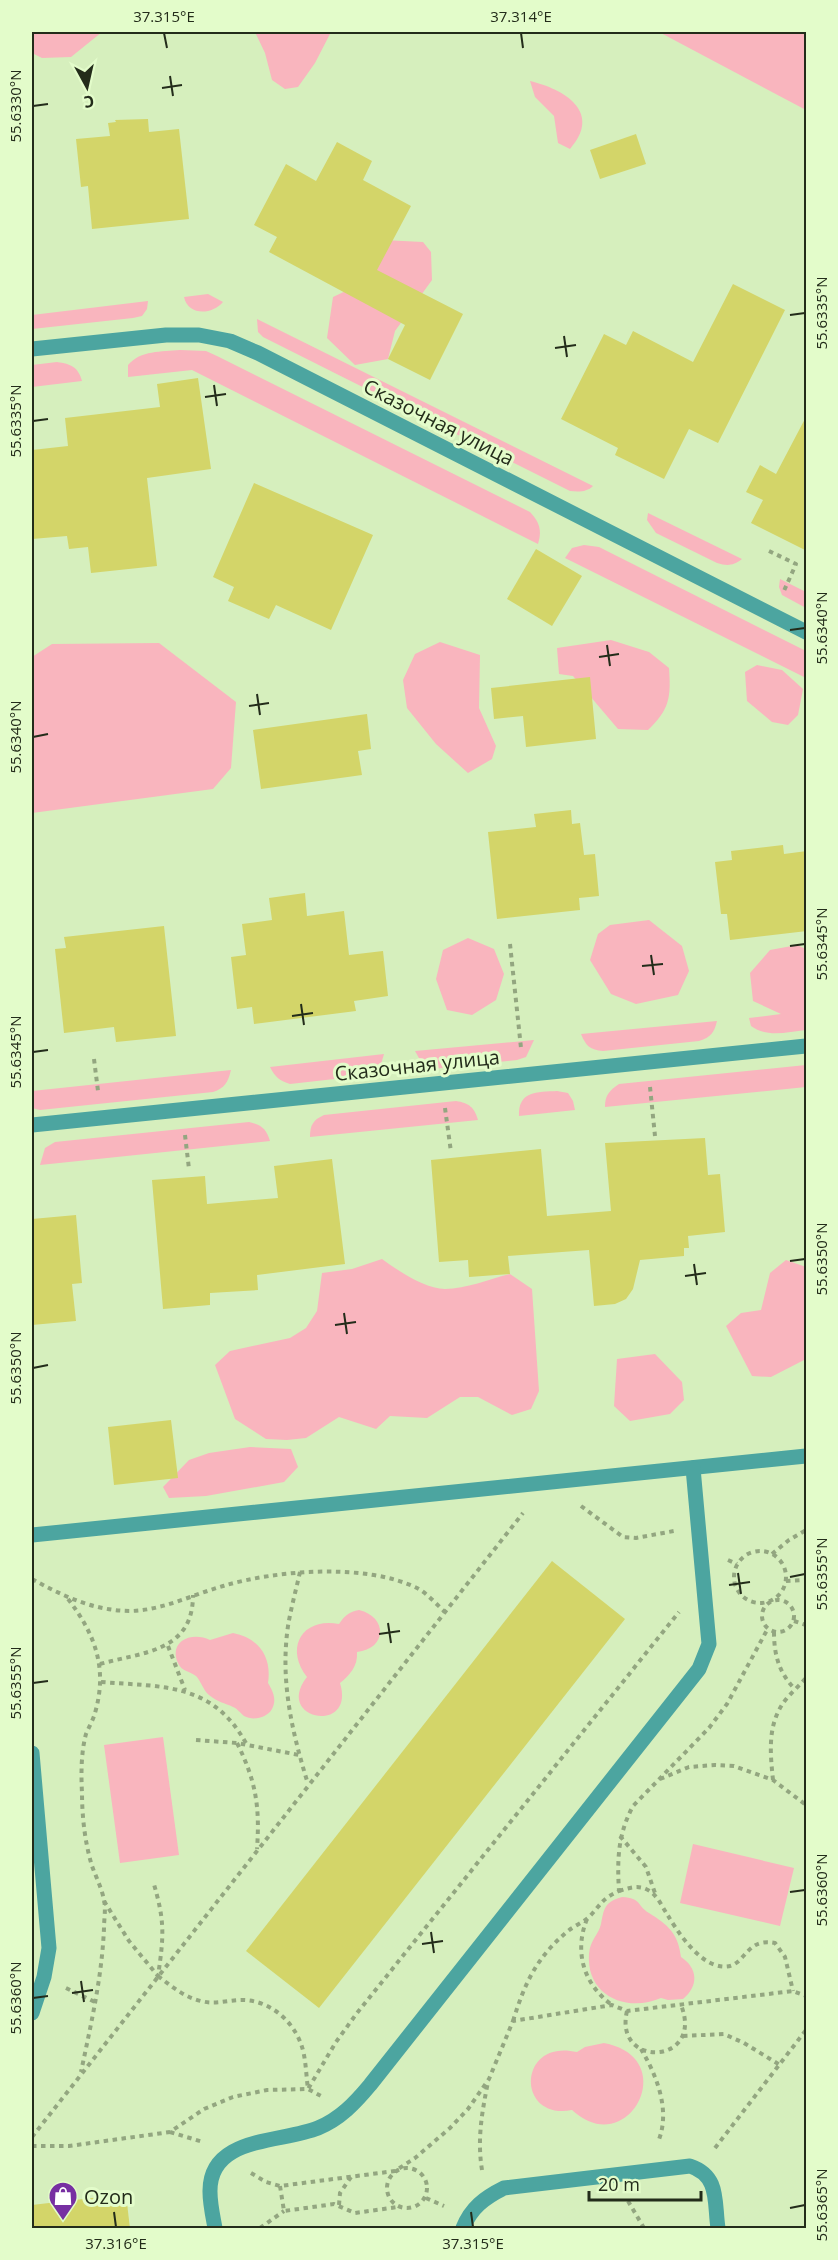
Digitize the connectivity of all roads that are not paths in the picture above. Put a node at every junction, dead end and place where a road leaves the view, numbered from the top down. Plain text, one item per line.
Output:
1 (32, 349) edge
2 (807, 632) edge
3 (807, 1046) edge
4 (32, 1125) edge
5 (807, 1456) edge
6 (693, 1468) junction
7 (32, 1535) edge
8 (32, 1753) edge
9 (32, 2013) edge
10 (215, 2229) edge
11 (463, 2229) edge
12 (718, 2229) edge

1 - 2 street, Сказочная улица
3 - 4 street, Сказочная улица
5 - 6 street
6 - 7 street
6 - 10 street
8 - 9 street
11 - 12 street

